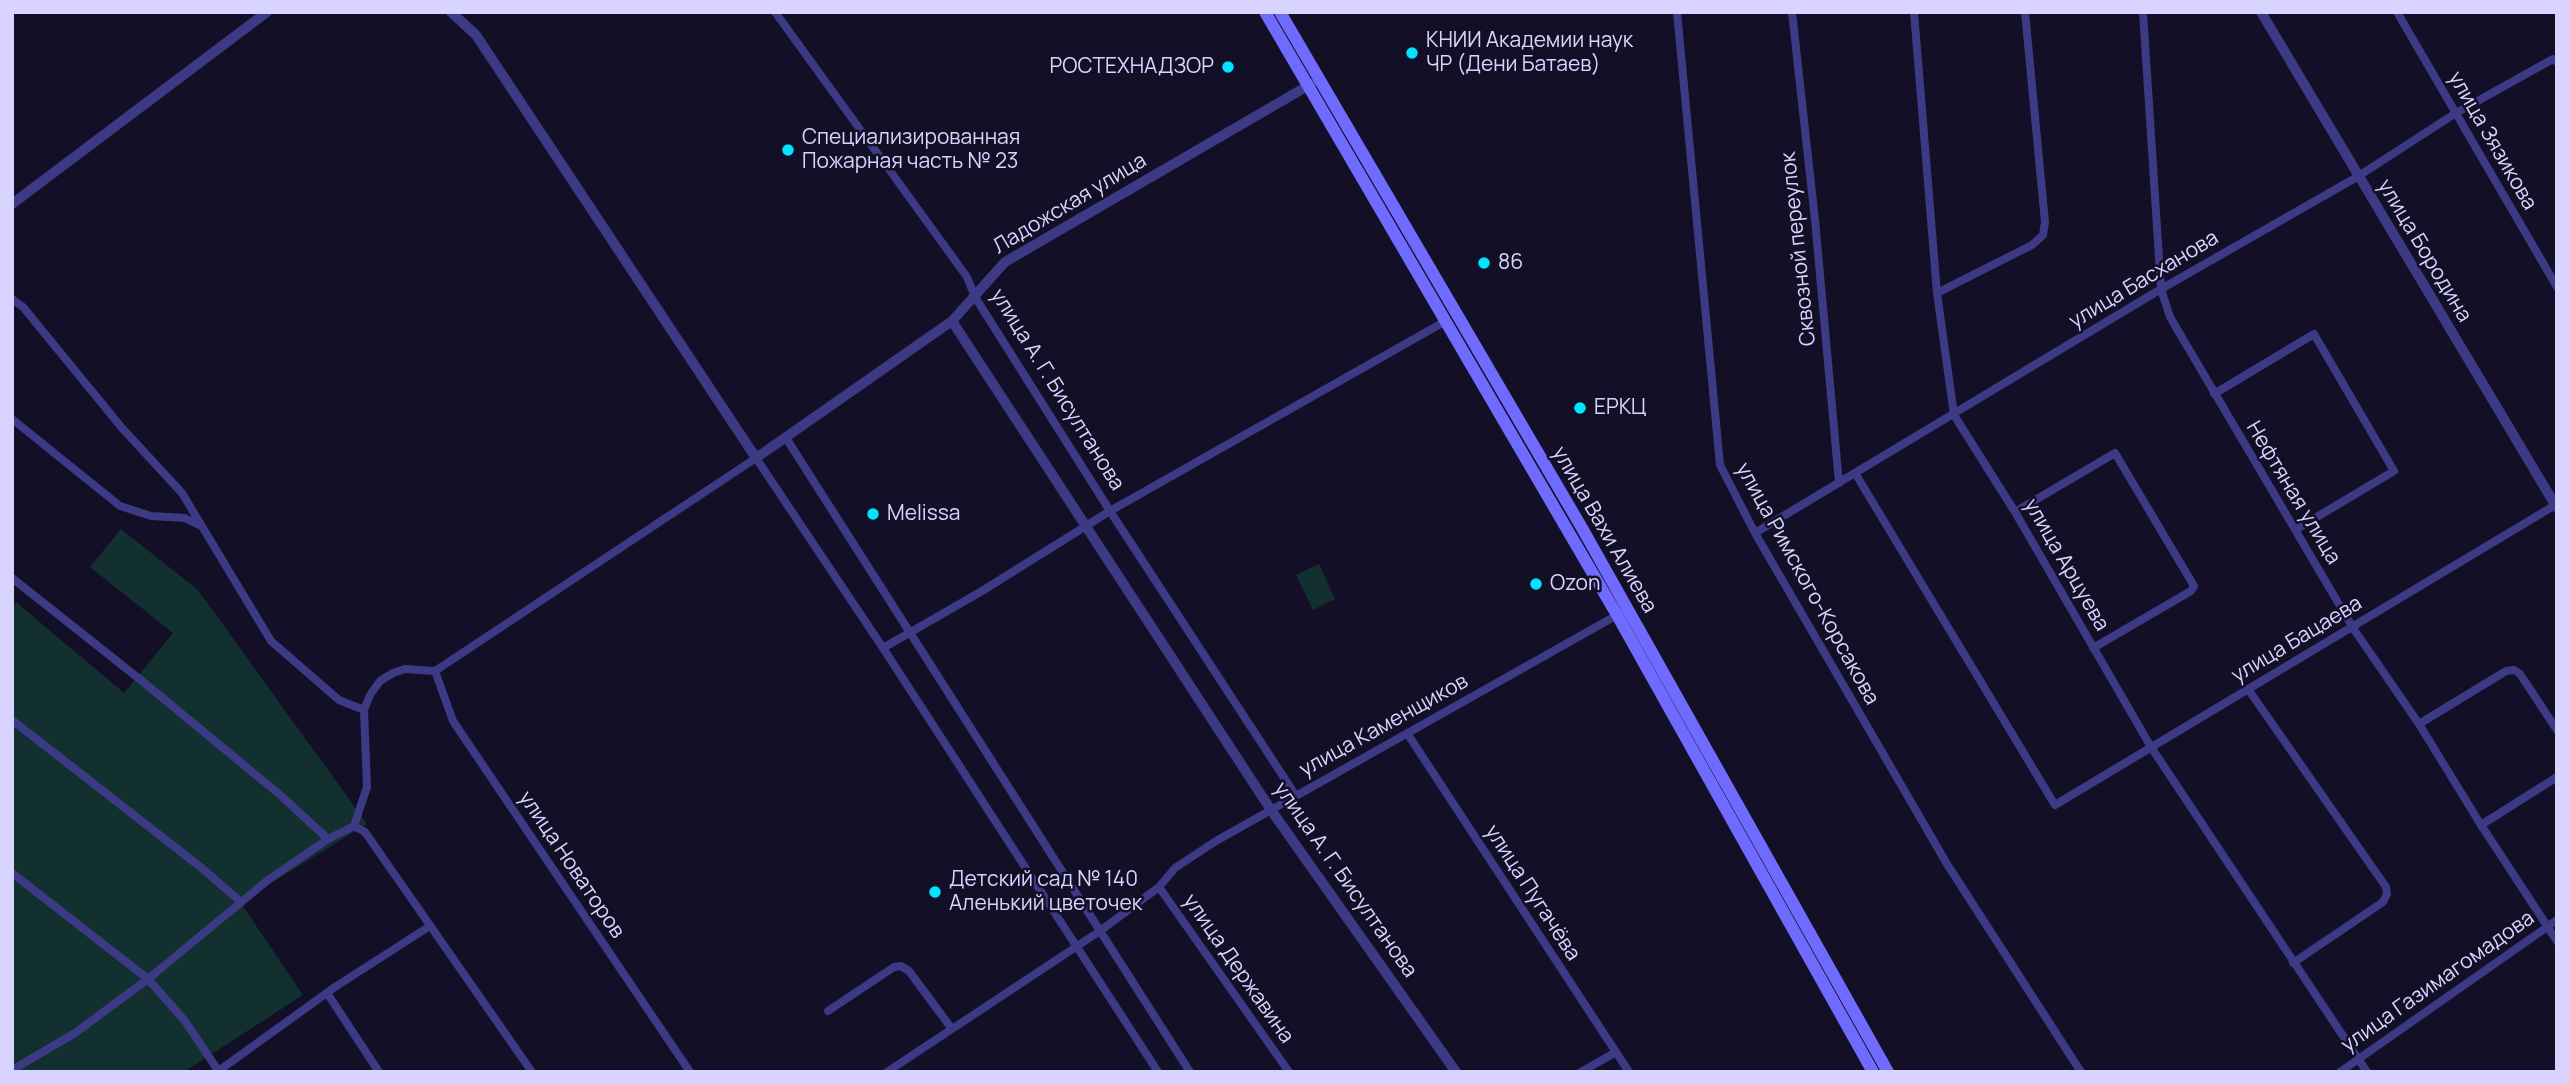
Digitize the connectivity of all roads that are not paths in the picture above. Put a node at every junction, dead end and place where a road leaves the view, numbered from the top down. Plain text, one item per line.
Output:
1 (267, 12) edge
2 (452, 12) edge
3 (775, 12) edge
4 (1265, 12) edge
5 (1280, 12) edge
6 (1677, 12) edge
7 (1792, 12) edge
8 (1914, 12) edge
9 (2025, 12) edge
10 (2143, 12) edge
11 (2261, 12) edge
12 (2397, 12) edge
13 (2555, 61) edge
14 (1313, 82) junction
15 (2456, 113) junction
16 (2357, 177) junction
17 (12, 204) edge
18 (2557, 287) edge
19 (2161, 289) junction
20 (1937, 293) junction
21 (975, 297) junction
22 (12, 299) edge
23 (952, 321) junction
24 (1444, 322) junction
25 (2214, 394) junction
26 (1954, 415) junction
27 (12, 419) edge
28 (786, 438) junction
29 (756, 458) junction
30 (1856, 473) junction
31 (1839, 483) junction
32 (2556, 506) edge
33 (1110, 511) junction
34 (2015, 512) junction
35 (201, 526) junction
36 (1085, 527) junction
37 (2295, 530) junction
38 (1755, 533) junction
39 (12, 578) edge
40 (1622, 612) junction
41 (2353, 628) junction
42 (909, 633) junction
43 (883, 648) junction
44 (2094, 648) junction
45 (435, 671) junction
46 (2248, 689) junction
47 (364, 710) junction
48 (12, 720) edge
49 (2419, 724) junction
50 (2557, 730) edge
51 (1407, 733) junction
52 (2151, 747) junction
53 (2557, 777) edge
54 (1296, 796) junction
55 (1271, 810) junction
56 (2481, 825) junction
57 (354, 826) junction
58 (328, 839) junction
59 (12, 873) edge
60 (1159, 887) junction
61 (241, 902) junction
62 (2557, 920) edge
63 (430, 926) junction
64 (2547, 927) junction
65 (1100, 931) junction
66 (2557, 941) edge
67 (1076, 946) junction
68 (2293, 963) junction
69 (148, 979) junction
70 (327, 993) junction
71 (828, 1011) dead end
72 (952, 1029) junction
73 (1616, 1052) junction
74 (2358, 1059) junction
75 (12, 1070) edge
76 (218, 1071) edge
77 (379, 1072) edge
78 (532, 1072) edge
79 (690, 1072) edge
80 (887, 1072) edge
81 (1158, 1072) edge
82 (1190, 1072) edge
83 (1289, 1072) edge
84 (1456, 1072) edge
85 (1581, 1072) edge
86 (1629, 1072) edge
87 (1874, 1072) edge
88 (1888, 1072) edge
89 (2081, 1072) edge
90 (2340, 1072) edge
91 (2367, 1072) edge

1 - 17 street
2 - 29 street
3 - 21 street, улица А. Г. Бисултанова
4 - 14 main road, улица Вахи Алиева
5 - 14 main road, улица Вахи Алиева
6 - 38 street, улица Римского-Корсакова
7 - 31 street, Сквозной переулок
8 - 20 street, улица Арцуева
9 - 20 street
10 - 19 street, Нефтяная улица
11 - 16 street, улица Бородина
12 - 15 street, улица Зязикова
13 - 15 street, улица Басханова
14 - 21 street, Ладожская улица
14 - 24 main road, улица Вахи Алиева
14 - 40 main road, улица Вахи Алиева
15 - 16 street, улица Басханова
15 - 18 street, улица Зязикова
16 - 19 street, улица Басханова
16 - 32 street, улица Бородина
19 - 25 street, Нефтяная улица
19 - 26 street, улица Басханова
20 - 26 street, улица Арцуева
21 - 23 street, Ладожская улица
21 - 33 street, улица А. Г. Бисултанова
22 - 35 street
23 - 28 street, Ладожская улица
23 - 36 street, улица А. Г. Бисултанова
24 - 33 street
24 - 40 main road, улица Вахи Алиева
25 - 37 street, Нефтяная улица
25 - 37 street
26 - 30 street, улица Басханова
26 - 34 street, улица Арцуева
27 - 35 street
28 - 29 street, Ладожская улица
28 - 42 street
29 - 43 street
29 - 45 street
30 - 31 street, улица Басханова
30 - 52 street, улица Бацаева
31 - 38 street, улица Басханова
32 - 41 street, улица Бацаева
33 - 36 street
33 - 54 street, улица А. Г. Бисултанова
34 - 44 street, улица Арцуева
34 - 44 street
35 - 47 street
36 - 42 street
36 - 55 street, улица А. Г. Бисултанова
37 - 41 street, Нефтяная улица
38 - 89 street, улица Римского-Корсакова
39 - 58 street
40 - 51 street, улица Каменщиков
40 - 87 main road, улица Вахи Алиева
40 - 88 main road, улица Вахи Алиева
41 - 46 street, улица Бацаева
41 - 49 street, Нефтяная улица
42 - 43 street
42 - 65 street
43 - 67 street
44 - 52 street, улица Арцуева
45 - 47 street
45 - 79 street, улица Новаторов
46 - 52 street, улица Бацаева
46 - 68 street
47 - 57 street
48 - 61 street
49 - 50 street
49 - 56 street, Нефтяная улица
51 - 54 street, улица Каменщиков
51 - 73 street, улица Пугачёва
52 - 68 street, улица Арцуева
53 - 56 street
54 - 55 street, улица Каменщиков
55 - 60 street, улица Каменщиков
55 - 84 street, улица А. Г. Бисултанова
56 - 64 street, Нефтяная улица
57 - 58 street
57 - 63 street
58 - 61 street
59 - 69 street
60 - 65 street, улица Каменщиков
60 - 83 street, улица Державина
61 - 69 street
62 - 64 street, улица Газимагомадова
63 - 70 street
63 - 78 street
64 - 66 street, Нефтяная улица
64 - 74 street, улица Газимагомадова
65 - 67 street, улица Каменщиков
65 - 82 street
67 - 72 street, улица Каменщиков
67 - 81 street
68 - 74 street, улица Арцуева
69 - 75 street
69 - 76 street
70 - 76 street
70 - 77 street
71 - 72 street
72 - 80 street, улица Каменщиков
73 - 85 street
73 - 86 street, улица Пугачёва
74 - 90 street, улица Газимагомадова
74 - 91 street, улица Арцуева

